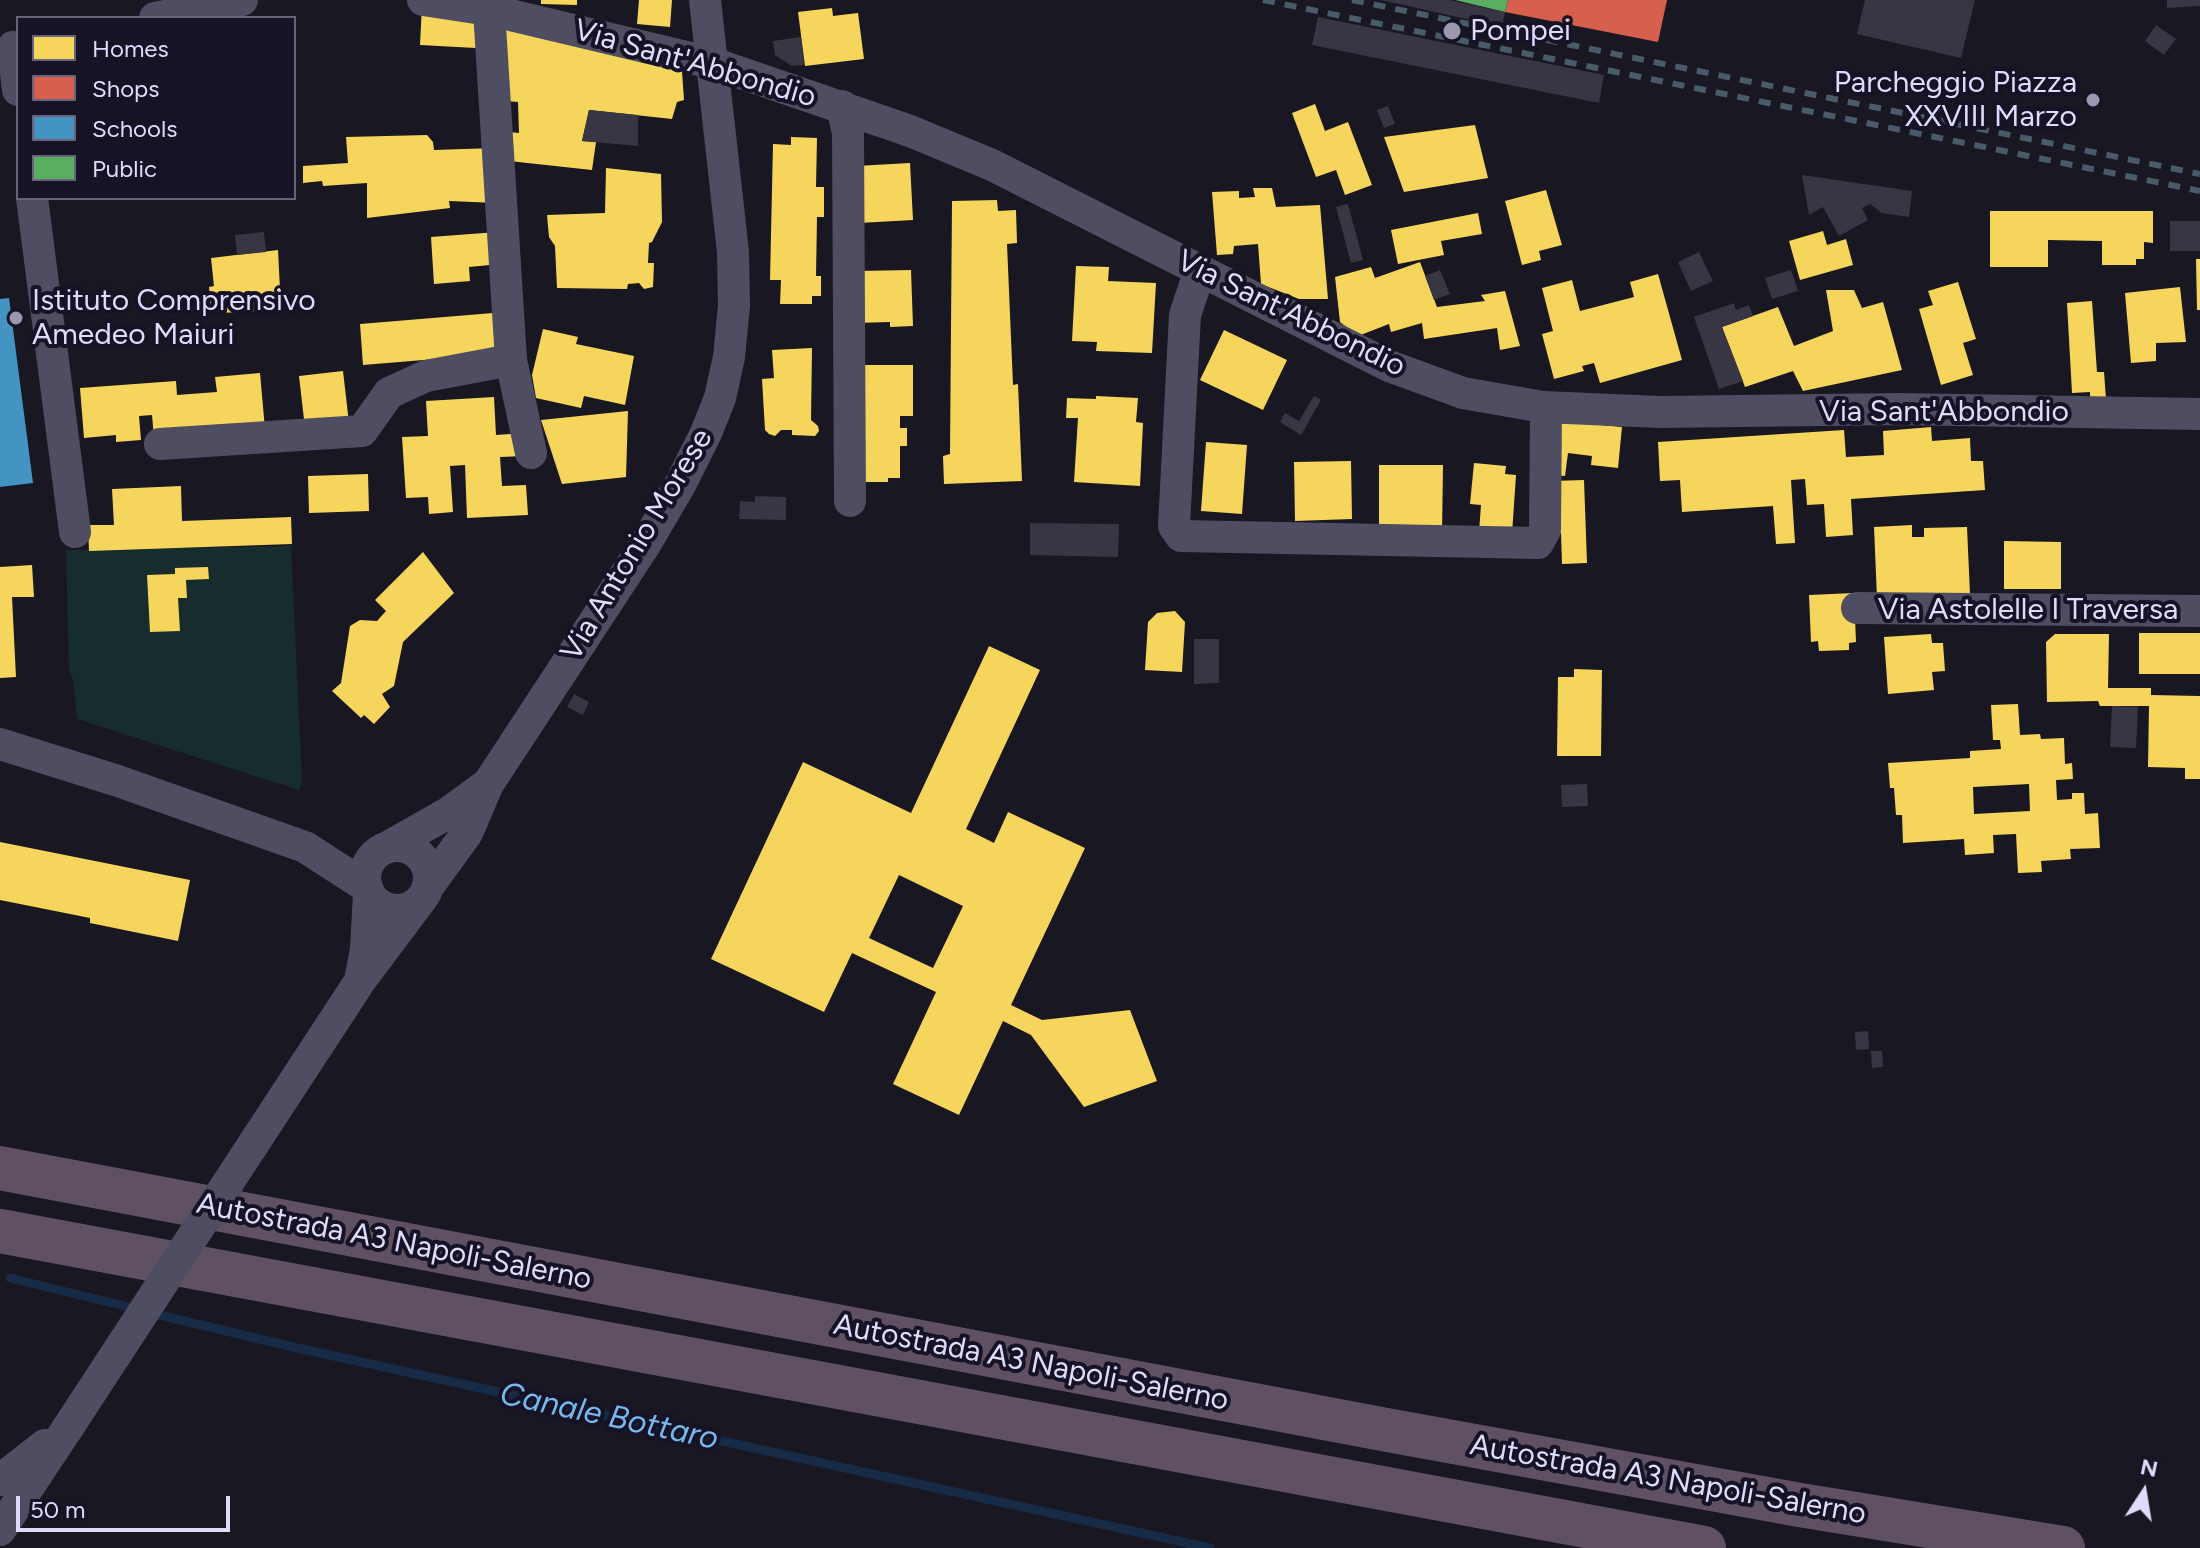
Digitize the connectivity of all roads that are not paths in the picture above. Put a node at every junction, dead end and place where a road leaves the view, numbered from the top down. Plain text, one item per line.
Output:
1 (242, 0) edge
2 (423, 0) edge
3 (705, 0) edge
4 (489, 10) junction
5 (165, 16) edge
6 (10, 48) edge
7 (712, 63) junction
8 (16, 80) edge
9 (842, 106) junction
10 (32, 200) edge
11 (1200, 270) junction
12 (511, 360) junction
13 (1546, 407) junction
14 (2200, 414) edge
15 (160, 444) dead end
16 (531, 453) dead end
17 (850, 501) dead end
18 (75, 532) dead end
19 (1857, 608) dead end
20 (2200, 611) edge
21 (0, 744) edge
22 (488, 784) junction
23 (305, 847) junction
24 (384, 849) junction
25 (368, 890) junction
26 (425, 892) junction
27 (360, 981) junction
28 (0, 1168) edge
29 (0, 1231) edge
30 (67, 1429) junction
31 (0, 1480) edge
32 (0, 1530) edge
33 (1704, 1548) edge
34 (2063, 1548) edge

1 - 5 street
2 - 4 street, Via Sant'Abbondio
3 - 7 street, Via Antonio Morese
4 - 7 street, Via Sant'Abbondio
4 - 12 street
6 - 8 street
7 - 9 street, Via Sant'Abbondio
7 - 22 street, Via Antonio Morese
9 - 11 street, Via Sant'Abbondio
9 - 17 street
10 - 18 street
11 - 13 street, Via Sant'Abbondio
11 - 13 street
12 - 15 street
12 - 16 street
13 - 14 street, Via Sant'Abbondio
19 - 20 street, Via Astolelle I Traversa
21 - 23 street
22 - 24 street, Via Antonio Morese
22 - 26 street, Via Antonio Morese
23 - 24 street
23 - 25 street
24 - 25 street, Via Antonio Morese
24 - 26 street
25 - 26 street
25 - 27 street, Via Antonio Morese
26 - 27 street, Via Antonio Morese
27 - 30 street, Via Antonio Morese, bridge
28 - 34 highway, Autostrada A3 Napoli-Salerno
29 - 33 highway, Autostrada A3 Napoli-Salerno
30 - 31 street
30 - 32 street, Via Antonio Morese

